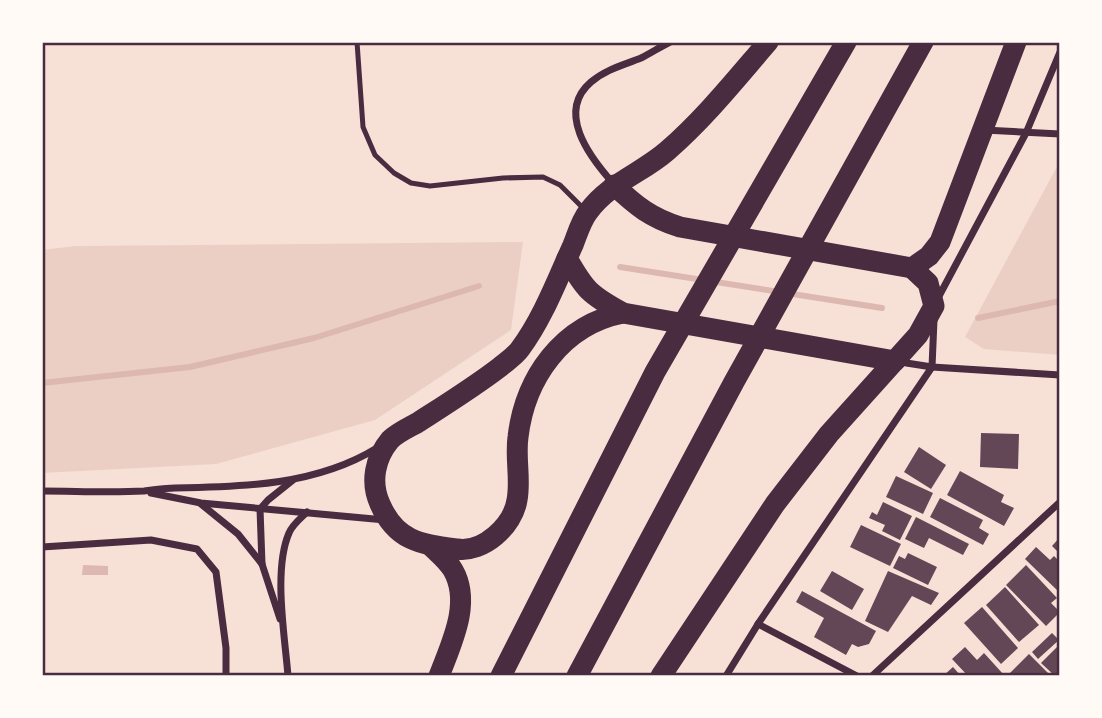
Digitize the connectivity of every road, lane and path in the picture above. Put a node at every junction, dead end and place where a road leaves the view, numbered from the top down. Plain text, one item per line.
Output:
1 (358, 42) edge
2 (670, 42) edge
3 (768, 42) edge
4 (846, 42) edge
5 (923, 42) edge
6 (1016, 42) edge
7 (1060, 52) edge
8 (984, 130) junction
9 (1026, 133) junction
10 (1060, 134) edge
11 (614, 185) junction
12 (587, 212) junction
13 (567, 258) junction
14 (912, 268) junction
15 (934, 306) junction
16 (623, 313) junction
17 (895, 361) junction
18 (932, 367) junction
19 (1060, 375) edge
20 (391, 439) junction
21 (293, 480) junction
22 (42, 491) edge
23 (143, 491) junction
24 (1060, 502) edge
25 (201, 503) junction
26 (260, 509) junction
27 (307, 512) junction
28 (387, 520) junction
29 (431, 546) junction
30 (42, 547) edge
31 (262, 564) junction
32 (282, 624) junction
33 (758, 624) junction
34 (226, 676) edge
35 (288, 676) edge
36 (439, 676) edge
37 (501, 676) edge
38 (577, 676) edge
39 (661, 676) edge
40 (726, 676) edge
41 (858, 676) edge
42 (872, 676) edge

1 - 12 lane
2 - 11 street
3 - 11 highway
4 - 37 highway
5 - 38 highway
6 - 8 highway
7 - 9 street
8 - 9 street
8 - 14 highway
9 - 10 street
9 - 15 street
11 - 12 highway
11 - 14 highway
12 - 13 highway
13 - 16 highway
13 - 20 highway
14 - 15 highway
15 - 17 highway
15 - 18 street
16 - 17 highway
16 - 29 highway
17 - 18 street
17 - 39 highway
18 - 19 street
18 - 33 street
20 - 21 street
20 - 28 highway
21 - 23 street
21 - 26 street
22 - 23 street
23 - 25 street
24 - 42 street
25 - 26 street
25 - 31 street
26 - 27 street
26 - 31 street
27 - 28 street
27 - 32 street
28 - 29 highway
29 - 36 highway
30 - 34 street
31 - 32 street
32 - 35 street
33 - 40 street
33 - 41 street

